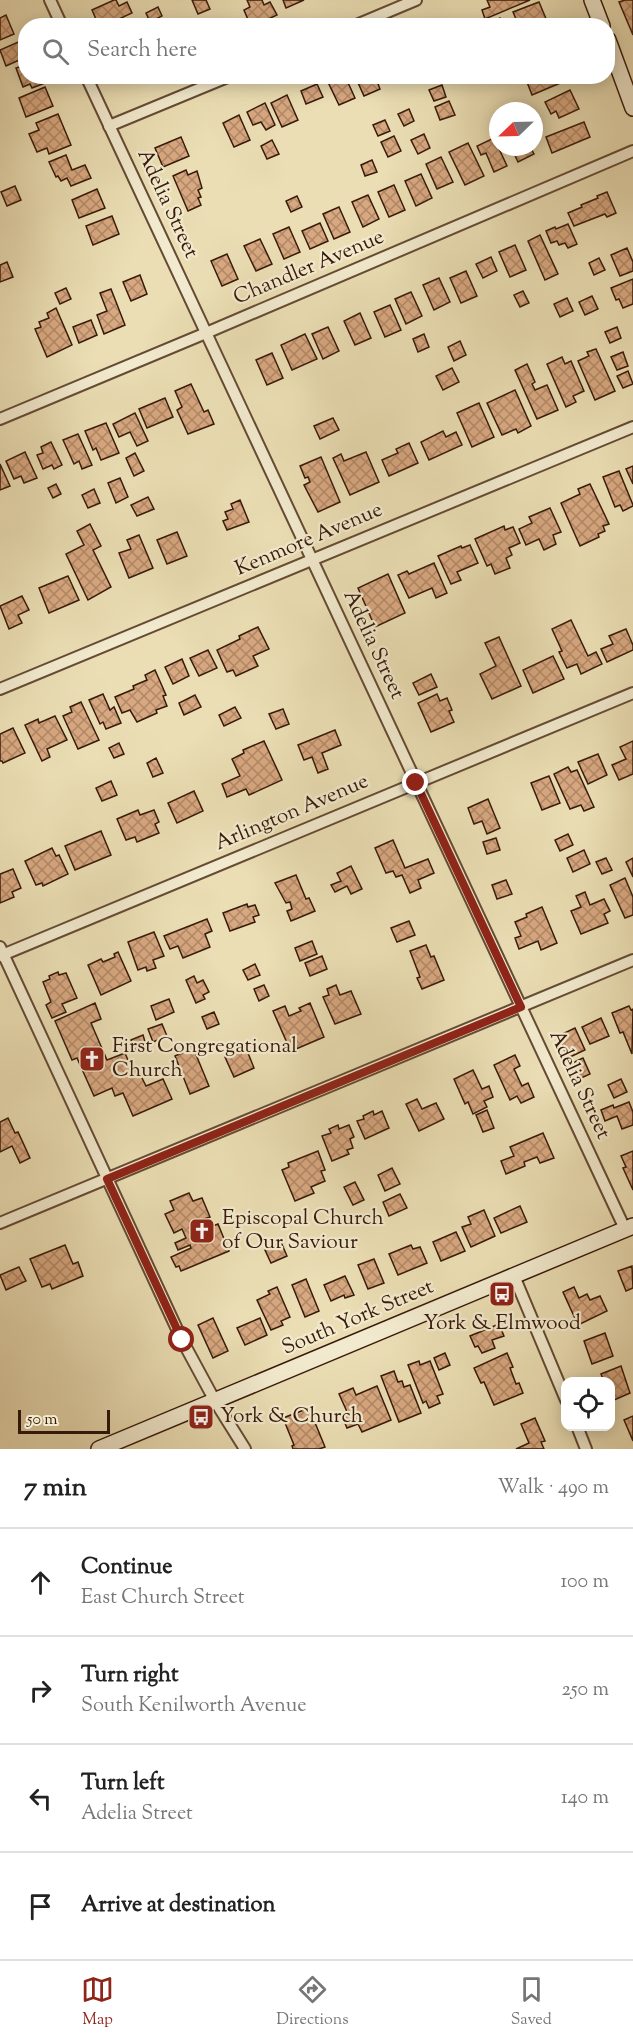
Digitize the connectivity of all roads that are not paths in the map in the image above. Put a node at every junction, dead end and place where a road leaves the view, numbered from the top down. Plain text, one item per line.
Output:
1 (50, 0) edge
2 (416, 0) edge
3 (592, 0) edge
4 (58, 18) edge
5 (373, 18) edge
6 (599, 18) edge
7 (615, 59) edge
8 (90, 84) edge
9 (211, 84) edge
10 (633, 108) edge
11 (109, 126) junction
12 (633, 150) edge
13 (206, 333) junction
14 (0, 418) edge
15 (633, 427) edge
16 (312, 560) junction
17 (0, 689) edge
18 (633, 693) edge
19 (416, 783) junction
20 (1, 953) edge
21 (633, 960) edge
22 (521, 1007) junction
23 (107, 1179) junction
24 (0, 1223) edge
25 (629, 1228) edge
26 (514, 1276) junction
27 (561, 1388) edge
28 (214, 1401) junction
29 (579, 1431) edge
30 (99, 1449) edge
31 (244, 1449) edge
32 (586, 1449) edge

1 - 4 street
2 - 5 street
3 - 6 main road
7 - 10 main road
8 - 11 street, Adelia Street
9 - 11 street
11 - 13 street, Adelia Street
12 - 13 street, Chandler Avenue
13 - 14 street, Chandler Avenue
13 - 16 street, Adelia Street
15 - 16 street, Kenmore Avenue
16 - 17 street, Kenmore Avenue
16 - 19 street, Adelia Street
18 - 19 street, Arlington Avenue
19 - 20 street, Arlington Avenue
19 - 22 street, Adelia Street
20 - 23 street
21 - 22 street
22 - 23 street
22 - 25 street, Adelia Street
23 - 24 street
23 - 28 street
25 - 26 main road, South York Street
26 - 27 street
26 - 28 main road, South York Street
28 - 30 main road, South York Street
28 - 31 street
29 - 32 street

